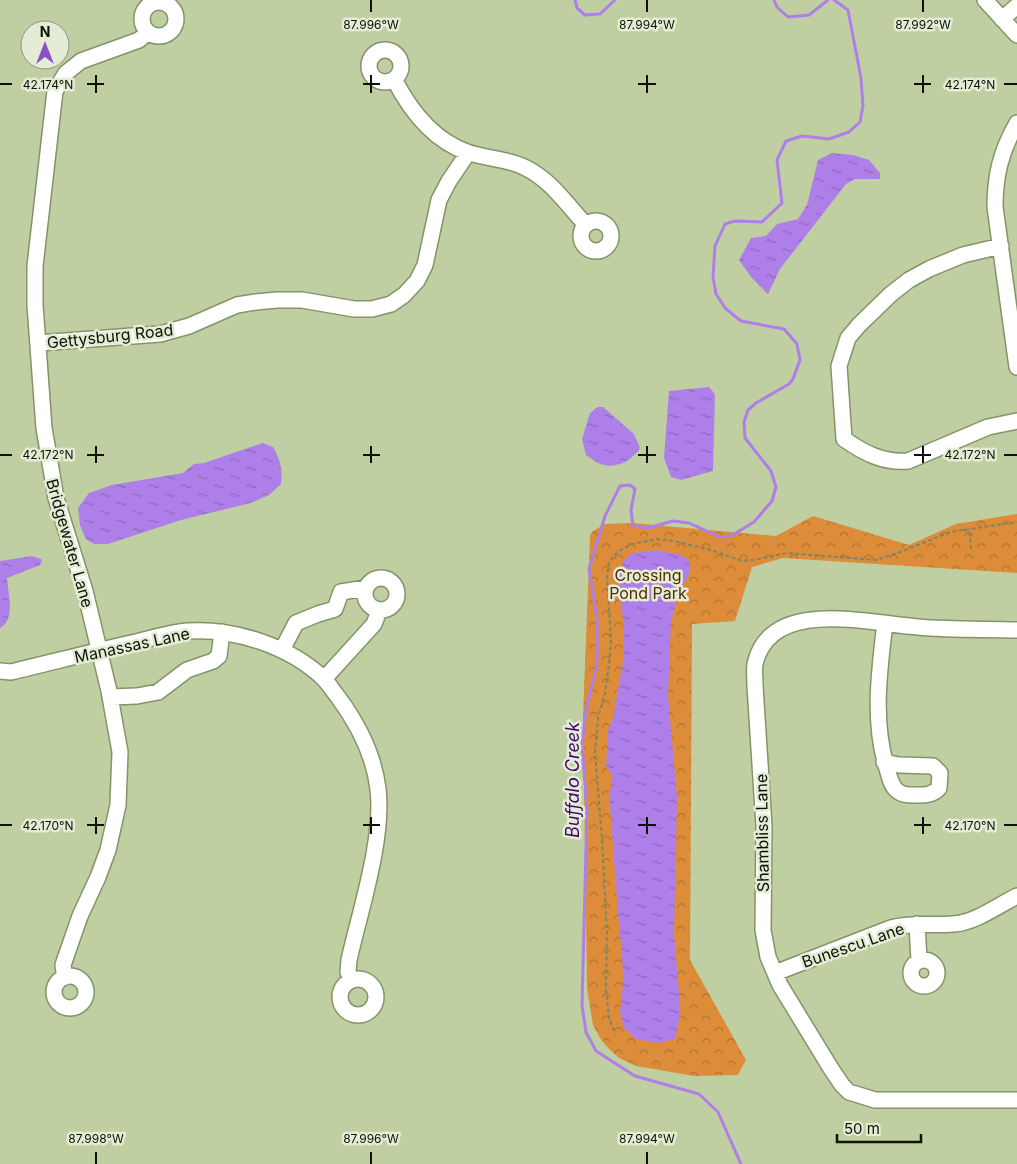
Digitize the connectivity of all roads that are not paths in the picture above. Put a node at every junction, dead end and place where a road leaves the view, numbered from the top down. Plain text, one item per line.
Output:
1 (985, 0) edge
2 (1014, 6) edge
3 (1002, 19) junction
4 (148, 32) dead end
5 (1017, 35) edge
6 (394, 79) dead end
7 (1017, 123) edge
8 (468, 153) junction
9 (586, 225) dead end
10 (1001, 246) junction
11 (1014, 326) edge
12 (38, 343) junction
13 (1017, 367) edge
14 (1017, 421) edge
15 (366, 588) junction
16 (379, 610) junction
17 (885, 623) junction
18 (1017, 630) edge
19 (222, 632) junction
20 (99, 650) junction
21 (282, 650) junction
22 (4, 674) edge
23 (324, 679) junction
24 (111, 697) junction
25 (884, 762) dead end
26 (1017, 896) edge
27 (918, 924) junction
28 (919, 960) dead end
29 (774, 973) junction
30 (66, 977) dead end
31 (352, 980) dead end
32 (1017, 1100) edge

1 - 3 street
2 - 3 street
3 - 5 street
4 - 12 street, Bridgewater Lane
6 - 8 street
7 - 10 street
8 - 9 street
8 - 12 street, Gettysburg Road
10 - 11 street
10 - 14 street
11 - 13 street
12 - 20 street, Bridgewater Lane
15 - 16 street
15 - 16 street
15 - 21 street
16 - 23 street
17 - 18 street, Shambliss Lane
17 - 25 street
17 - 29 street, Shambliss Lane
19 - 20 street, Manassas Lane
19 - 21 street, Manassas Lane
19 - 24 street
20 - 22 street, Manassas Lane
20 - 24 street, Bridgewater Lane
21 - 23 street, Manassas Lane
23 - 31 street, Manassas Lane
24 - 30 street, Bridgewater Lane
26 - 27 street, Bunescu Lane
27 - 28 street
27 - 29 street, Bunescu Lane
29 - 32 street, Shambliss Lane

